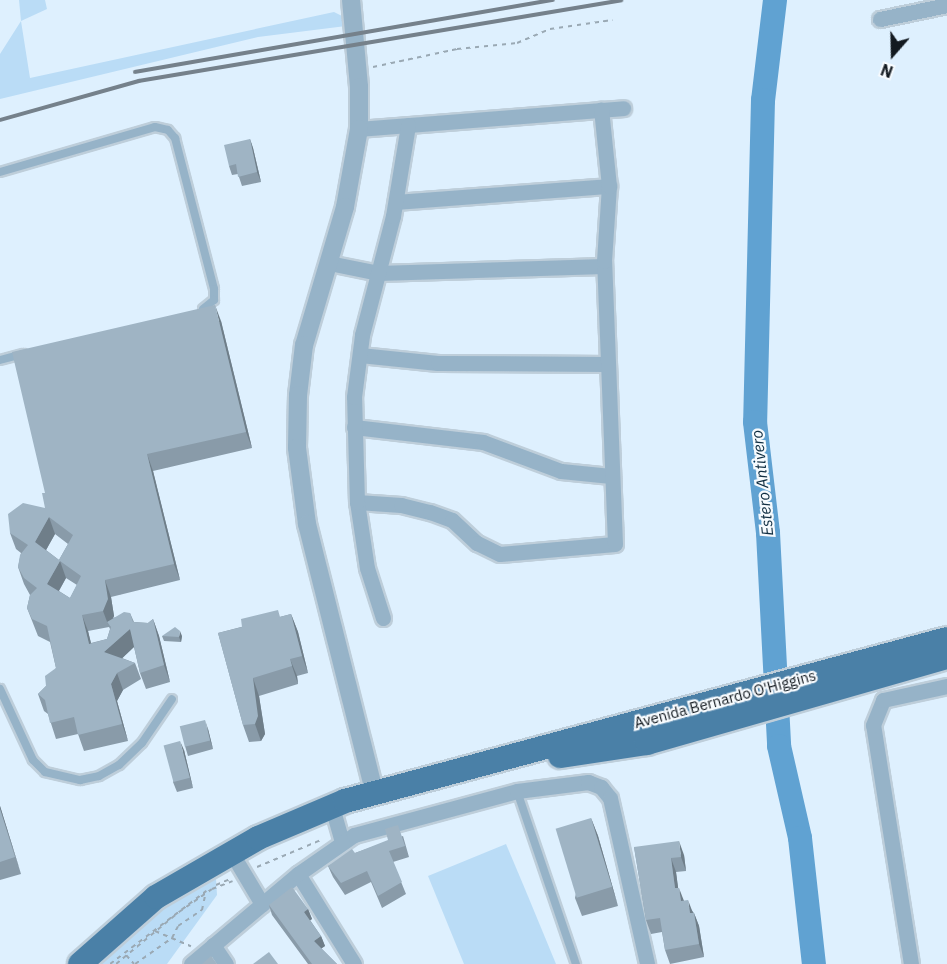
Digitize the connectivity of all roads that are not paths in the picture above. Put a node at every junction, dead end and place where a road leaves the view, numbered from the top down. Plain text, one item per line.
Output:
1 (351, 0) edge
2 (947, 4) edge
3 (880, 19) dead end
4 (623, 108) dead end
5 (601, 109) junction
6 (408, 125) junction
7 (359, 129) junction
8 (0, 172) edge
9 (609, 186) junction
10 (396, 202) junction
11 (329, 263) junction
12 (604, 266) junction
13 (378, 273) junction
14 (197, 311) edge
15 (35, 351) edge
16 (360, 355) junction
17 (0, 360) edge
18 (607, 364) junction
19 (354, 427) junction
20 (611, 476) junction
21 (357, 502) junction
22 (383, 618) dead end
23 (947, 639) edge
24 (947, 657) edge
25 (905, 659) junction
26 (947, 686) edge
27 (0, 689) edge
28 (172, 699) dead end
29 (374, 790) junction
30 (516, 790) junction
31 (332, 807) junction
32 (342, 841) junction
33 (231, 852) junction
34 (298, 874) junction
35 (262, 904) junction
36 (209, 949) junction
37 (81, 964) edge
38 (191, 964) edge
39 (226, 964) edge
40 (354, 964) edge
41 (576, 964) edge
42 (647, 964) edge
43 (911, 964) edge

1 - 7 street
2 - 3 street
4 - 5 street
5 - 6 street
5 - 9 street
6 - 7 street
6 - 10 street
7 - 11 street
8 - 14 lane
9 - 10 street
9 - 12 street
10 - 13 street
11 - 13 street
11 - 29 street
12 - 13 street
12 - 18 street
13 - 16 street
15 - 17 lane
16 - 18 street
16 - 19 street
18 - 20 street
19 - 20 street
19 - 21 street
20 - 21 street
21 - 22 street
23 - 25 main road, Avenida Bernardo O'Higgins
24 - 25 main road, Avenida Bernardo O'Higgins
25 - 29 main road, Avenida Bernardo O'Higgins
26 - 43 street
27 - 28 lane
29 - 31 main road, Avenida Bernardo O'Higgins
30 - 32 street
30 - 41 lane
30 - 42 street
31 - 32 street
31 - 33 main road, Avenida Bernardo O'Higgins
32 - 34 street
33 - 35 street
33 - 37 main road, Avenida Bernardo O'Higgins
34 - 35 street
34 - 40 street
35 - 36 street
36 - 38 street
36 - 39 street

